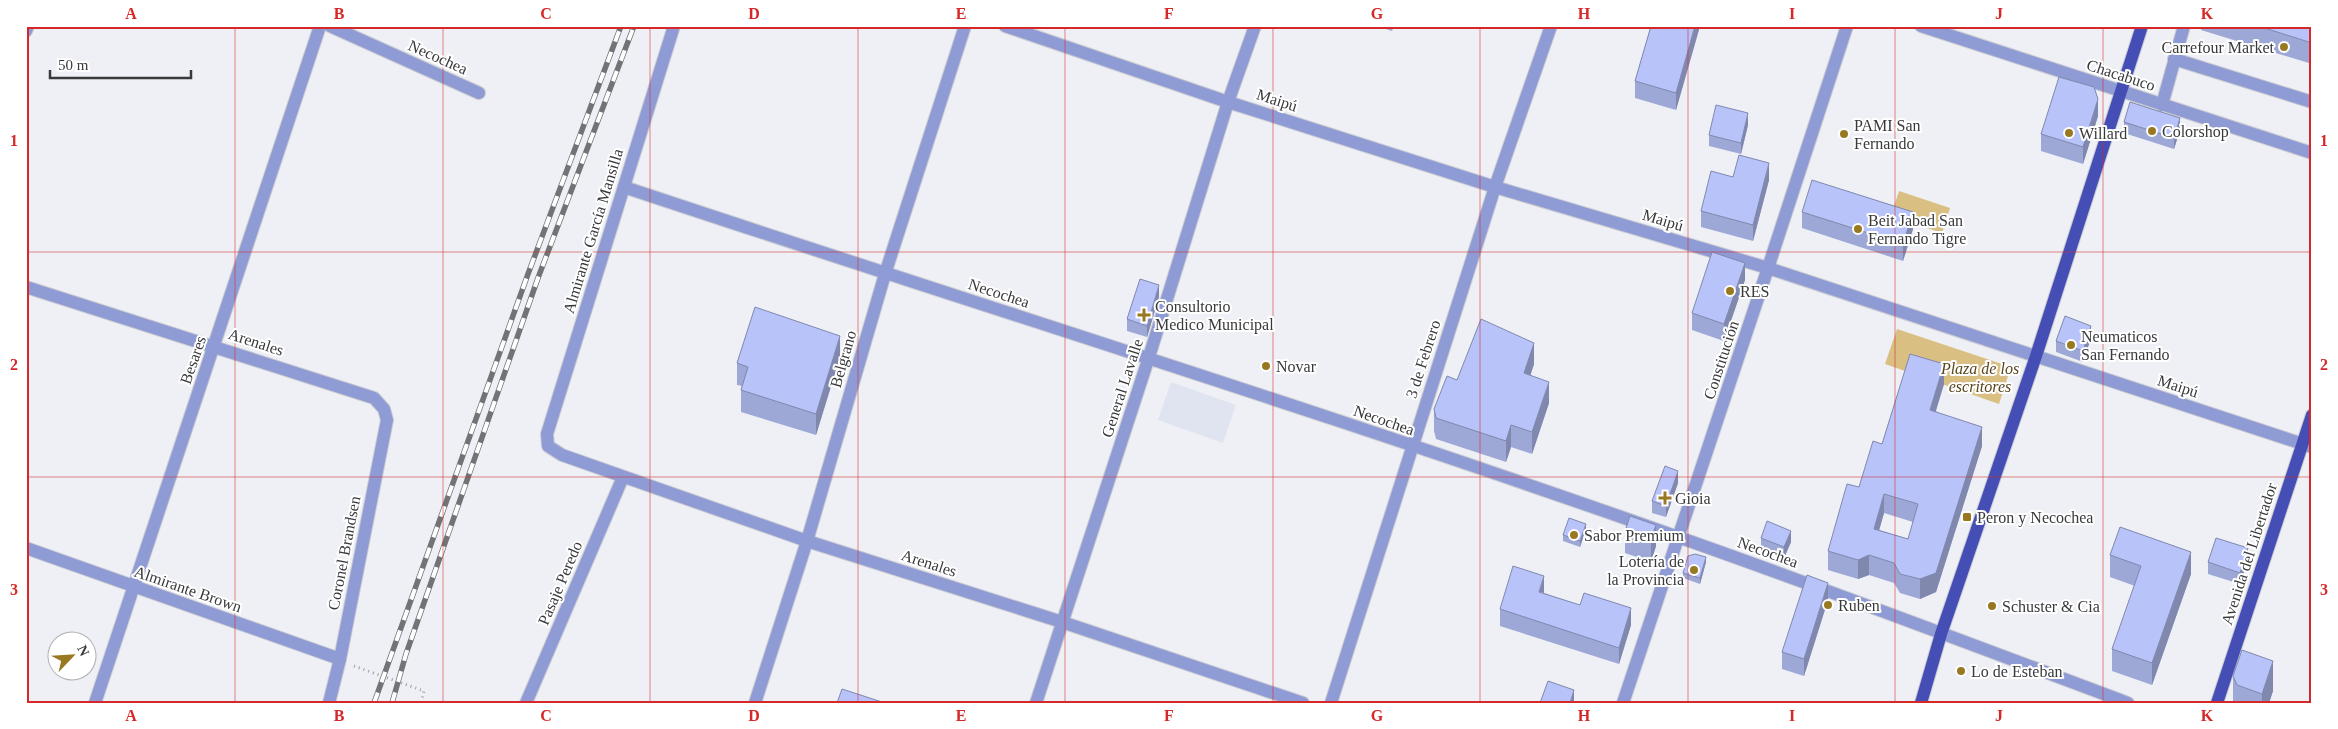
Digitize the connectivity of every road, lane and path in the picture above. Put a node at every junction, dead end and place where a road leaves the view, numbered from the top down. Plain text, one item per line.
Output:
1 (28, 26) edge
2 (320, 26) edge
3 (330, 26) edge
4 (674, 26) edge
5 (965, 26) edge
6 (1005, 26) edge
7 (1255, 26) edge
8 (1551, 26) edge
9 (1847, 26) edge
10 (1921, 26) edge
11 (2142, 26) edge
12 (2184, 26) edge
13 (26, 31) edge
14 (2174, 59) junction
15 (2121, 92) junction
16 (479, 93) dead end
17 (1228, 102) junction
18 (2312, 102) edge
19 (2162, 105) junction
20 (2312, 153) edge
21 (624, 187) junction
22 (1495, 187) junction
23 (1768, 268) junction
24 (885, 274) junction
25 (26, 287) edge
26 (215, 346) junction
27 (2036, 356) junction
28 (1149, 357) junction
29 (384, 409) joint
30 (2312, 415) edge
31 (548, 446) joint
32 (1411, 446) junction
33 (2307, 446) edge
34 (623, 477) junction
35 (1679, 537) junction
36 (807, 541) junction
37 (26, 548) edge
38 (133, 587) junction
39 (1062, 622) junction
40 (1941, 634) junction
41 (340, 659) junction
42 (356, 660) dead end
43 (95, 703) edge
44 (329, 703) edge
45 (421, 703) edge
46 (526, 703) edge
47 (755, 703) edge
48 (1036, 703) edge
49 (1303, 703) edge
50 (1331, 703) edge
51 (1623, 703) edge
52 (1921, 703) edge
53 (2128, 703) edge
54 (2217, 703) edge

1 - 13 street
2 - 26 street, Besares
3 - 16 street, Necochea
4 - 21 street, Almirante García Mansilla
5 - 24 street, Belgrano
6 - 17 street, Maipú
7 - 17 street, General Lavalle
8 - 22 street, 3 de Febrero
9 - 23 street, Constitución
10 - 15 street, Chacabuco
11 - 15 main road
12 - 14 street
14 - 18 street
14 - 19 street
15 - 19 street, Chacabuco
15 - 27 main road
17 - 22 street, Maipú
17 - 28 street, General Lavalle
19 - 20 street, Chacabuco
21 - 24 street, Necochea
21 - 31 street, Almirante García Mansilla
22 - 23 street, Maipú
22 - 32 street, 3 de Febrero
23 - 27 street, Maipú
23 - 35 street, Constitución
24 - 28 street, Necochea
24 - 36 street, Belgrano
25 - 26 street, Arenales
26 - 29 street, Arenales
26 - 38 street, Besares
27 - 33 street, Maipú
27 - 40 main road
28 - 32 street, Necochea
28 - 39 street, General Lavalle
29 - 41 street, Coronel Brandsen
30 - 33 main road, Avenida del Libertador
31 - 34 street, Arenales
32 - 35 street, Necochea
32 - 50 street, 3 de Febrero
33 - 54 main road, Avenida del Libertador
34 - 36 street, Arenales
34 - 46 street, Pasaje Peredo
35 - 40 street, Necochea
35 - 51 street, Constitución
36 - 39 street, Arenales
36 - 47 street, Belgrano
37 - 38 street, Almirante Brown
38 - 41 street, Almirante Brown
38 - 43 street, Besares
39 - 48 street, General Lavalle
39 - 49 street, Arenales
40 - 52 main road
40 - 53 street, Necochea
41 - 44 street, Coronel Brandsen
42 - 45 path

